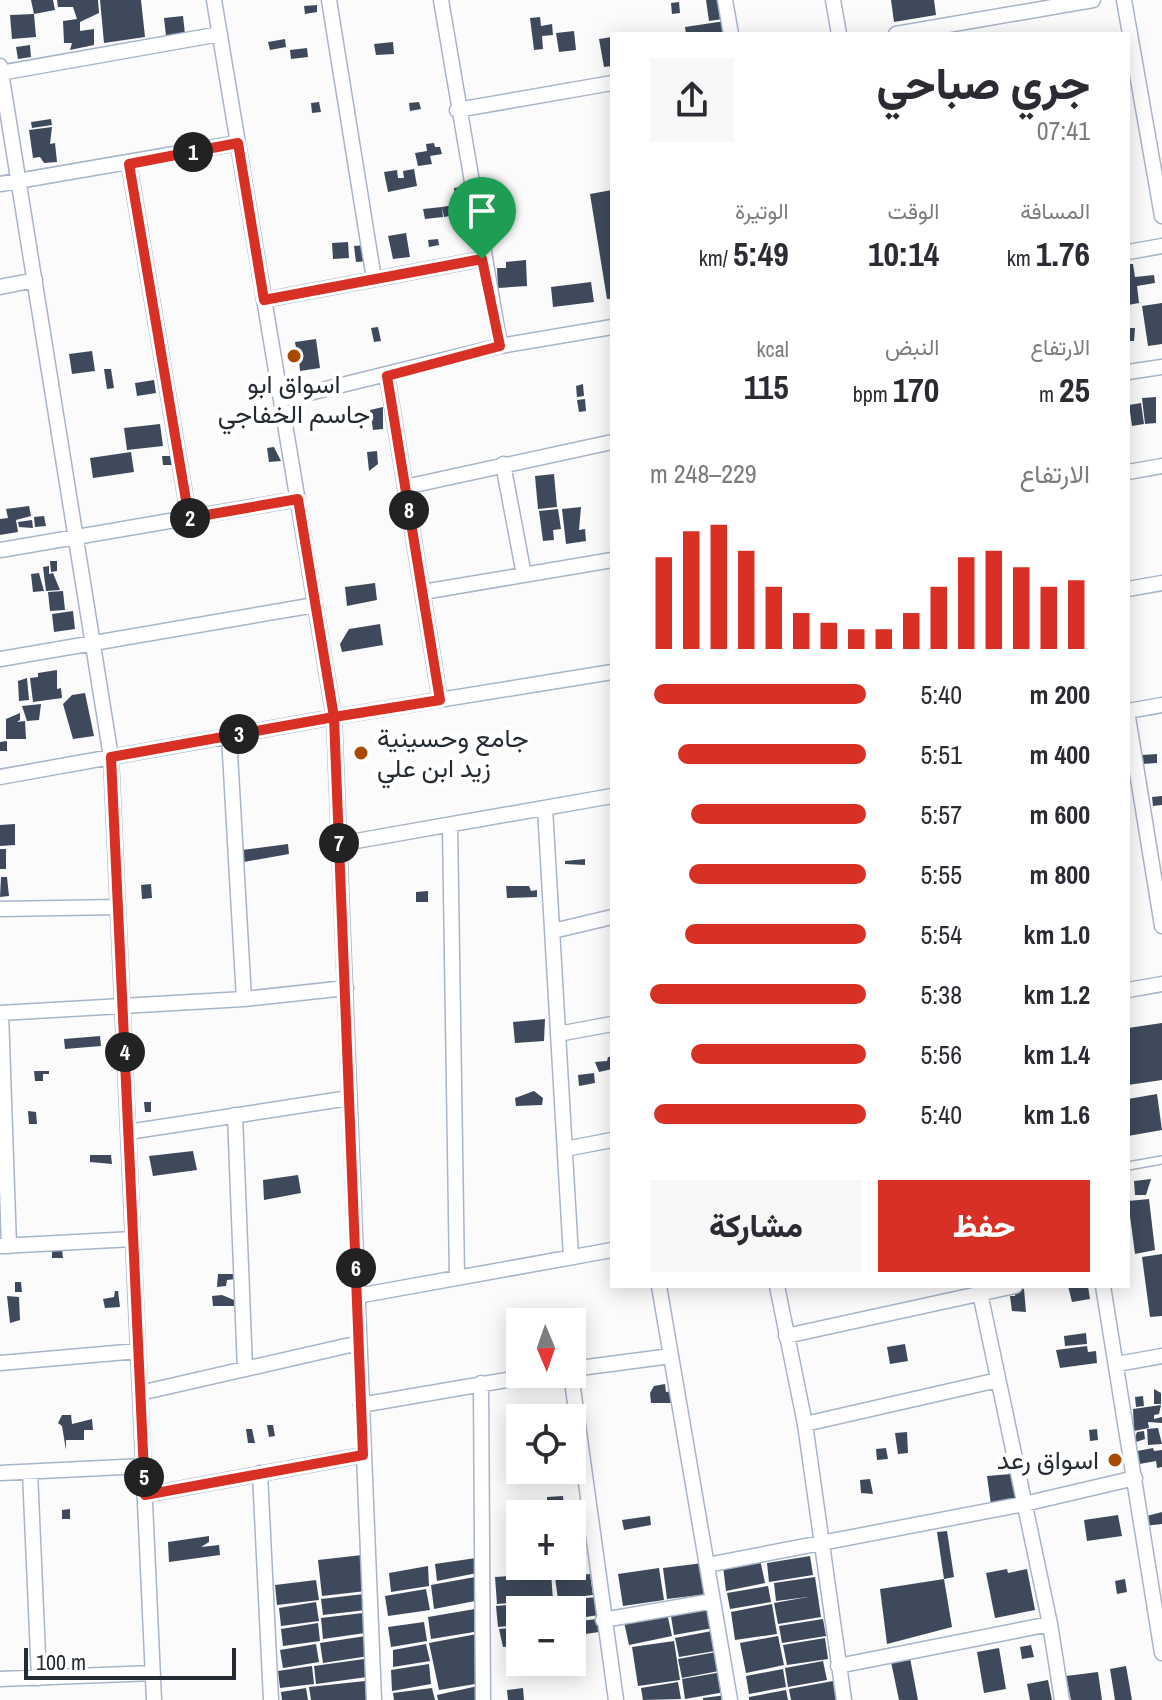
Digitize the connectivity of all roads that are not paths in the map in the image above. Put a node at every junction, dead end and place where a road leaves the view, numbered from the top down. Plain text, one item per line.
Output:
1 (214, 0) edge
2 (329, 0) edge
3 (441, 0) edge
4 (725, 0) edge
5 (833, 0) edge
6 (1093, 0) edge
7 (1124, 0) edge
8 (731, 32) edge
9 (839, 32) edge
10 (908, 32) edge
11 (1130, 32) edge
12 (220, 34) junction
13 (1130, 34) edge
14 (0, 70) edge
15 (610, 83) edge
16 (457, 110) junction
17 (238, 143) junction
18 (129, 164) junction
19 (21, 180) junction
20 (0, 184) edge
21 (1162, 216) edge
22 (1162, 246) edge
23 (1130, 252) edge
24 (482, 259) junction
25 (374, 279) junction
26 (35, 280) junction
27 (0, 287) edge
28 (264, 300) junction
29 (610, 327) edge
30 (500, 346) junction
31 (1162, 367) edge
32 (1130, 372) edge
33 (387, 376) junction
34 (281, 400) junction
35 (610, 442) edge
36 (503, 464) junction
37 (1162, 466) edge
38 (1130, 472) edge
39 (405, 487) junction
40 (298, 499) junction
41 (189, 518) junction
42 (77, 537) junction
43 (0, 550) edge
44 (610, 560) edge
45 (524, 575) junction
46 (1162, 583) edge
47 (1130, 589) edge
48 (423, 592) junction
49 (315, 605) junction
50 (92, 642) junction
51 (0, 659) edge
52 (610, 672) edge
53 (440, 700) junction
54 (1162, 705) edge
55 (1130, 711) edge
56 (334, 717) junction
57 (1130, 729) edge
58 (229, 736) junction
59 (111, 757) junction
60 (0, 777) edge
61 (610, 796) edge
62 (545, 808) junction
63 (450, 825) junction
64 (339, 844) junction
65 (118, 907) junction
66 (0, 909) edge
67 (610, 917) edge
68 (1162, 926) edge
69 (553, 931) junction
70 (1162, 984) edge
71 (346, 988) junction
72 (1130, 990) edge
73 (244, 999) junction
74 (124, 1007) junction
75 (1, 1013) edge
76 (610, 1024) edge
77 (558, 1034) junction
78 (349, 1098) junction
79 (235, 1115) junction
80 (128, 1132) junction
81 (610, 1140) edge
82 (565, 1149) junction
83 (1162, 1160) edge
84 (1130, 1166) edge
85 (133, 1239) junction
86 (5, 1246) edge
87 (610, 1250) edge
88 (571, 1257) junction
89 (457, 1278) junction
90 (659, 1288) edge
91 (777, 1288) edge
92 (1005, 1288) edge
93 (1103, 1288) edge
94 (980, 1293) junction
95 (357, 1296) junction
96 (786, 1336) junction
97 (359, 1343) junction
98 (138, 1351) junction
99 (671, 1356) junction
100 (1162, 1356) edge
101 (0, 1363) edge
102 (1117, 1364) junction
103 (245, 1369) junction
104 (586, 1370) edge
105 (506, 1379) edge
106 (998, 1380) junction
107 (481, 1383) junction
108 (573, 1388) edge
109 (140, 1393) junction
110 (361, 1405) junction
111 (805, 1424) junction
112 (363, 1455) junction
113 (143, 1466) junction
114 (30, 1472) junction
115 (0, 1473) edge
116 (260, 1473) junction
117 (1135, 1478) junction
118 (145, 1495) junction
119 (1024, 1504) junction
120 (820, 1544) junction
121 (707, 1565) junction
122 (713, 1601) junction
123 (603, 1620) junction
124 (1050, 1624) junction
125 (1162, 1653) edge
126 (838, 1666) junction
127 (153, 1673) junction
128 (39, 1678) junction
129 (0, 1679) edge
130 (154, 1700) edge
131 (271, 1700) edge
132 (374, 1700) edge
133 (483, 1700) edge
134 (616, 1700) edge
135 (730, 1700) edge
136 (844, 1700) edge
137 (1062, 1700) edge

1 - 12 street
2 - 25 street
3 - 16 street
4 - 8 street
5 - 9 street
6 - 10 street
7 - 11 street
12 - 14 street
12 - 17 street
13 - 21 street
14 - 19 street
15 - 16 street
16 - 24 street
17 - 18 street
17 - 28 street
18 - 19 street
18 - 41 street
19 - 20 street
19 - 26 street
22 - 23 street
24 - 25 street
24 - 30 street
25 - 28 street
26 - 27 street
26 - 42 street
28 - 34 street
29 - 30 street
30 - 33 street
31 - 32 street
33 - 34 street
33 - 39 street
34 - 40 street
35 - 36 street
36 - 39 street
36 - 45 street
37 - 38 street
39 - 48 street
40 - 41 street
40 - 49 street
41 - 42 street
42 - 43 street
42 - 50 street
44 - 45 street
45 - 48 street
46 - 47 street
48 - 53 street
49 - 50 street
49 - 56 street
50 - 51 street
50 - 59 street
52 - 53 street
53 - 56 street
54 - 55 street
56 - 58 street
56 - 64 street
57 - 68 street
58 - 59 street
58 - 73 street
59 - 60 street
59 - 65 street
61 - 62 street
62 - 63 street
62 - 69 street
63 - 64 street
63 - 89 street
64 - 71 street
65 - 66 street
65 - 74 street
67 - 69 street
69 - 77 street
70 - 72 street
71 - 73 street
71 - 78 street
73 - 74 street
74 - 75 street
74 - 80 street
75 - 86 street
76 - 77 street
77 - 82 street
78 - 79 street
78 - 95 street
79 - 80 street
79 - 103 street
80 - 85 street
81 - 82 street
82 - 88 street
83 - 84 lane
85 - 86 street
85 - 98 street
87 - 88 street
88 - 89 street
89 - 95 street
90 - 99 street
91 - 96 street
92 - 94 street
93 - 102 street
94 - 96 street
94 - 106 street
95 - 97 street
96 - 111 street
97 - 103 street
97 - 110 street
98 - 101 street
98 - 109 street
99 - 104 street
99 - 121 street
100 - 102 street
102 - 117 street
103 - 109 street
105 - 107 street
106 - 111 street
106 - 119 street
107 - 110 street
107 - 133 street
108 - 123 street
109 - 113 street
110 - 112 street
111 - 120 street
112 - 116 street
112 - 132 street
113 - 114 street
113 - 118 street
114 - 115 street
114 - 128 street
116 - 118 street
116 - 131 street
117 - 119 street
117 - 125 street
118 - 127 street
119 - 120 street
119 - 124 street
120 - 121 street
120 - 126 street
121 - 122 street
122 - 123 street
122 - 135 street
123 - 134 street
124 - 126 street
124 - 137 street
126 - 136 street
127 - 128 street
127 - 130 street
128 - 129 street

